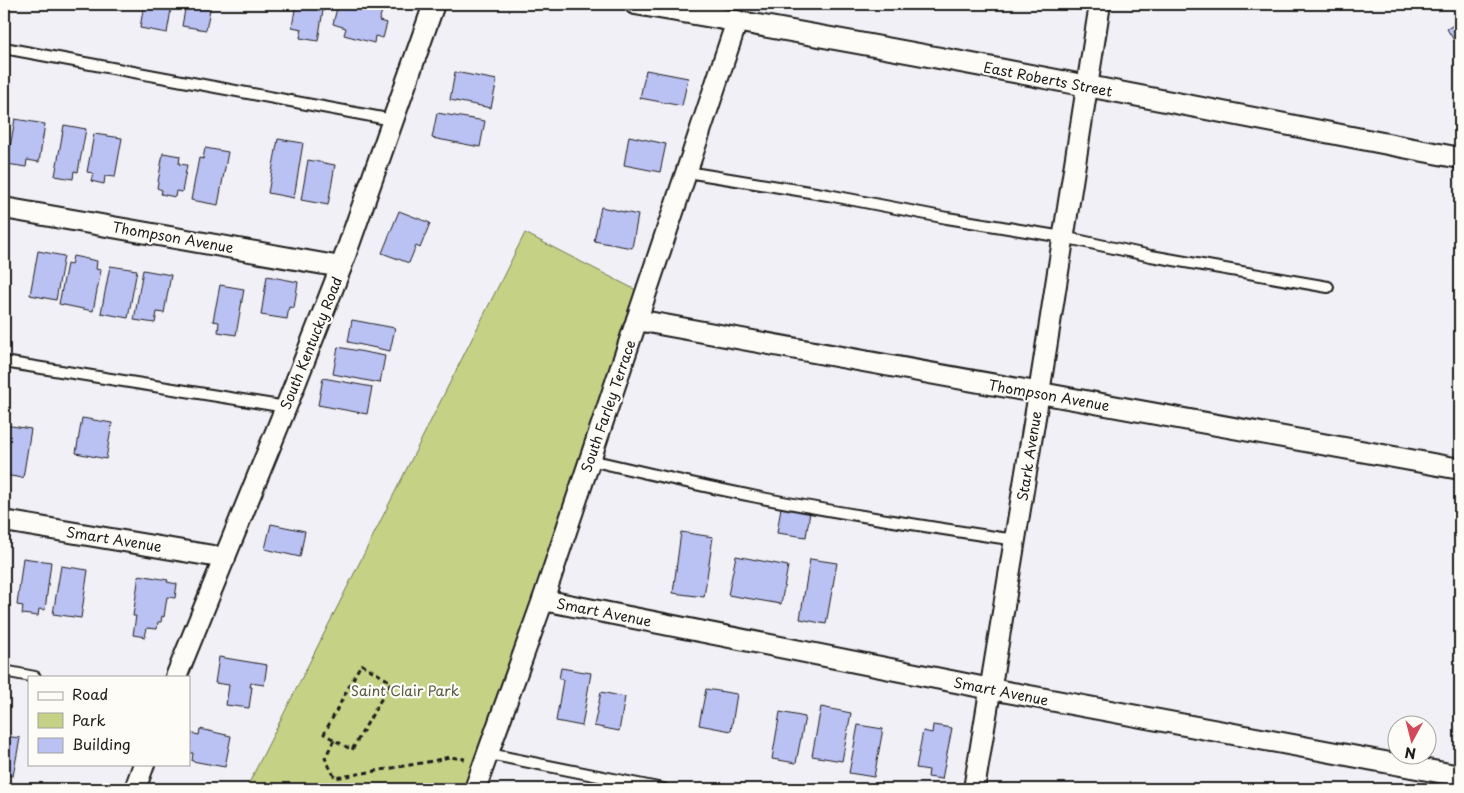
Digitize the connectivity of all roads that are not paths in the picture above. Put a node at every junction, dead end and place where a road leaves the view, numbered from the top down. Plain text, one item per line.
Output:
1 (434, 4) edge
2 (634, 4) edge
3 (1100, 4) edge
4 (737, 21) junction
5 (4, 48) edge
6 (1087, 86) junction
7 (393, 120) junction
8 (1460, 158) edge
9 (687, 172) junction
10 (4, 208) edge
11 (1063, 237) junction
12 (341, 267) junction
13 (1328, 287) dead end
14 (637, 320) junction
15 (4, 362) edge
16 (1039, 393) junction
17 (286, 407) junction
18 (590, 460) junction
19 (1460, 469) edge
20 (4, 521) edge
21 (1015, 540) junction
22 (225, 558) junction
23 (543, 600) junction
24 (4, 671) edge
25 (30, 676) edge
26 (176, 676) edge
27 (991, 689) junction
28 (488, 754) junction
29 (143, 766) edge
30 (1460, 776) edge
31 (135, 789) edge
32 (475, 789) edge
33 (663, 789) edge
34 (974, 789) edge

1 - 7 street, South Kentucky Road
2 - 4 street, East Roberts Street
3 - 6 street, Stark Avenue
4 - 6 street, East Roberts Street
4 - 9 street, South Farley Terrace
5 - 7 lane
6 - 8 street, East Roberts Street
6 - 11 street, Stark Avenue
7 - 12 street, South Kentucky Road
9 - 11 lane
9 - 14 street, South Farley Terrace
10 - 12 street, Thompson Avenue
11 - 13 lane
11 - 16 street, Stark Avenue
12 - 17 street, South Kentucky Road
14 - 16 street, Thompson Avenue
14 - 18 street, South Farley Terrace
15 - 17 lane
16 - 19 street, Thompson Avenue
16 - 21 street, Stark Avenue
17 - 22 street, South Kentucky Road
18 - 21 lane
18 - 23 street, South Farley Terrace
20 - 22 street, Smart Avenue
21 - 27 street, Stark Avenue
22 - 26 street, South Kentucky Road
23 - 27 street, Smart Avenue
23 - 28 street, South Farley Terrace
24 - 25 lane
27 - 30 street, Smart Avenue
27 - 34 street, Stark Avenue
28 - 32 street, South Farley Terrace
28 - 33 lane
29 - 31 street

